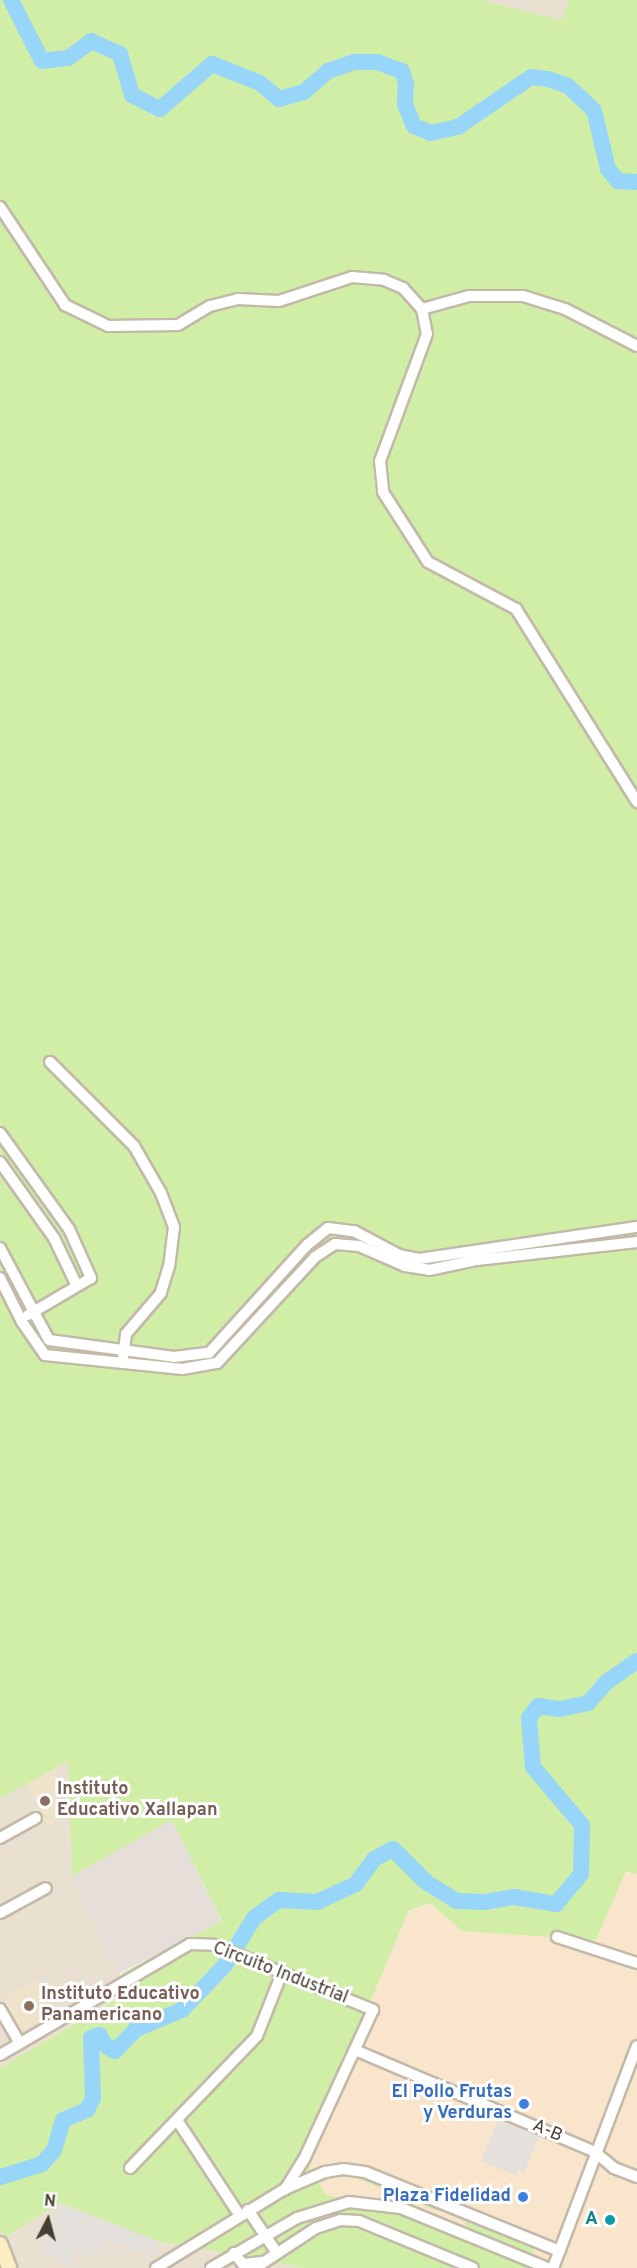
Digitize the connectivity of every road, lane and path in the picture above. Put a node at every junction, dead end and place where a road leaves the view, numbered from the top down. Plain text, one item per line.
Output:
1 (0, 207) edge
2 (422, 309) junction
3 (637, 346) edge
4 (637, 802) edge
5 (50, 1062) dead end
6 (0, 1133) edge
7 (0, 1162) edge
8 (637, 1227) edge
9 (637, 1242) edge
10 (0, 1248) edge
11 (0, 1278) edge
12 (76, 1284) junction
13 (31, 1312) junction
14 (22, 1322) junction
15 (124, 1350) junction
16 (123, 1363) junction
17 (36, 1818) dead end
18 (0, 1838) edge
19 (45, 1888) dead end
20 (0, 1913) edge
21 (557, 1937) dead end
22 (637, 1963) edge
23 (282, 1973) junction
24 (0, 2009) edge
25 (20, 2043) junction
26 (637, 2046) edge
27 (355, 2050) junction
28 (0, 2055) edge
29 (177, 2120) junction
30 (596, 2152) junction
31 (130, 2168) dead end
32 (637, 2177) edge
33 (285, 2189) junction
34 (244, 2213) junction
35 (264, 2235) junction
36 (0, 2244) edge
37 (560, 2251) junction
38 (234, 2253) junction
39 (278, 2253) junction
40 (11, 2265) edge
41 (260, 2265) edge
42 (156, 2268) edge
43 (211, 2268) edge
44 (472, 2268) edge
45 (546, 2268) edge
46 (553, 2268) edge

1 - 2 street
2 - 3 street
2 - 4 street
5 - 15 street
6 - 12 street
7 - 12 street
8 - 15 street
9 - 16 street
10 - 13 street
11 - 14 street
12 - 13 street
13 - 14 street
13 - 15 street
14 - 16 street
15 - 16 street
17 - 18 street
19 - 20 street
21 - 22 street
23 - 25 street, Circuito Industrial
23 - 27 street, Circuito Industrial
23 - 29 street
24 - 25 street
25 - 28 street, Circuito Industrial
26 - 30 street
27 - 30 street, A-B
27 - 33 street
29 - 31 street
29 - 34 street
30 - 32 street, A-B
30 - 37 street
33 - 34 street
33 - 37 street
34 - 35 street
34 - 42 street
35 - 38 street
35 - 39 street
35 - 45 street
36 - 40 main road
37 - 46 street
38 - 41 street
38 - 43 street
39 - 41 street
39 - 44 street

